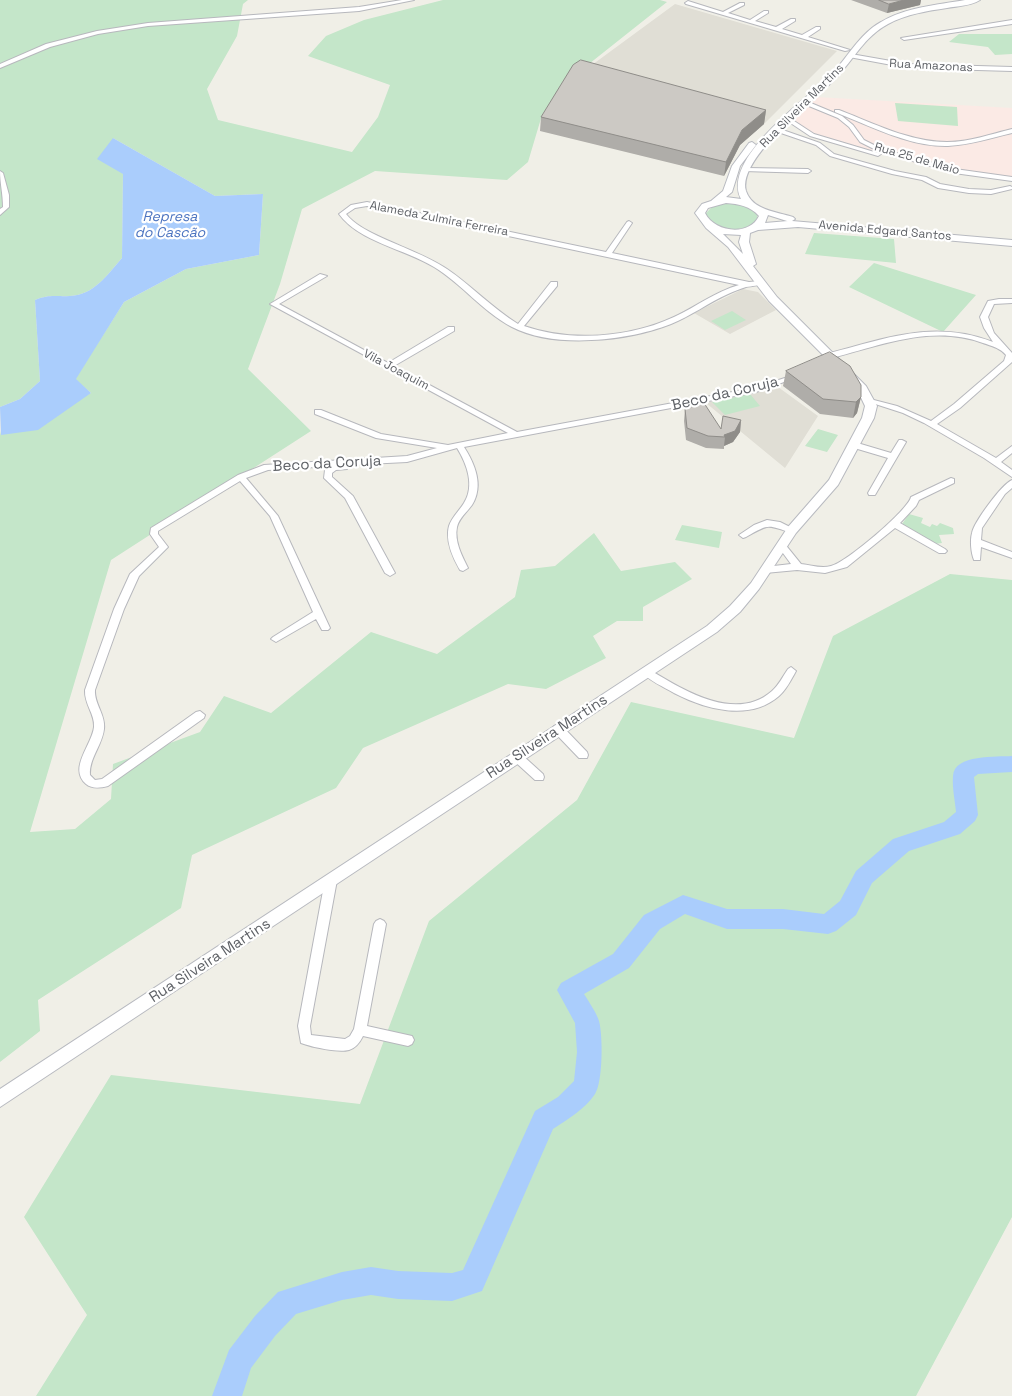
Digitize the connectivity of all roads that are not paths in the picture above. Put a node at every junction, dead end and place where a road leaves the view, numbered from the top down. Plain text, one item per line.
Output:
1 (411, 0) edge
2 (698, 0) edge
3 (711, 0) edge
4 (958, 0) edge
5 (976, 0) edge
6 (688, 3) dead end
7 (742, 4) dead end
8 (702, 6) junction
9 (260, 9) dead end
10 (766, 12) dead end
11 (723, 14) junction
12 (794, 20) dead end
13 (750, 22) junction
14 (1012, 22) edge
15 (818, 28) dead end
16 (776, 30) junction
17 (52, 36) dead end
18 (803, 37) junction
19 (904, 38) dead end
20 (849, 53) junction
21 (0, 66) edge
22 (1012, 69) edge
23 (805, 100) junction
24 (788, 119) junction
25 (777, 130) junction
26 (1012, 131) edge
27 (746, 170) junction
28 (808, 171) dead end
29 (954, 171) junction
30 (0, 174) edge
31 (1012, 179) edge
32 (1010, 188) dead end
33 (715, 202) junction
34 (748, 204) junction
35 (760, 210) junction
36 (0, 212) edge
37 (630, 223) dead end
38 (709, 226) junction
39 (757, 227) junction
40 (746, 231) junction
41 (1012, 238) edge
42 (1012, 243) edge
43 (608, 254) junction
44 (752, 270) junction
45 (323, 276) dead end
46 (760, 283) junction
47 (554, 284) dead end
48 (747, 284) junction
49 (1012, 302) edge
50 (519, 327) junction
51 (451, 329) dead end
52 (1000, 346) junction
53 (829, 356) junction
54 (388, 366) junction
55 (814, 366) edge
56 (802, 373) edge
57 (870, 401) junction
58 (318, 412) dead end
59 (932, 424) junction
60 (517, 434) junction
61 (902, 442) dead end
62 (854, 445) junction
63 (454, 447) junction
64 (1012, 450) edge
65 (894, 457) junction
66 (407, 459) junction
67 (997, 461) junction
68 (1012, 474) edge
69 (241, 476) junction
70 (951, 481) dead end
71 (1012, 483) edge
72 (872, 493) dead end
73 (894, 524) junction
74 (792, 530) junction
75 (743, 535) dead end
76 (976, 542) junction
77 (781, 546) junction
78 (942, 551) dead end
79 (1012, 555) edge
80 (977, 558) dead end
81 (798, 567) junction
82 (463, 568) dead end
83 (765, 570) junction
84 (390, 574) dead end
85 (318, 614) junction
86 (325, 628) dead end
87 (276, 639) dead end
88 (791, 671) dead end
89 (648, 672) junction
90 (200, 715) dead end
91 (558, 729) junction
92 (583, 754) dead end
93 (517, 757) junction
94 (539, 776) dead end
95 (331, 880) junction
96 (380, 924) dead end
97 (360, 1030) junction
98 (408, 1040) dead end
99 (0, 1099) edge

1 - 9 street
2 - 8 street
3 - 8 street
4 - 20 main road, Rua Silveira Martins
5 - 20 main road, Rua Silveira Martins
6 - 8 street, Rua Amazonas
7 - 11 street
8 - 11 street, Rua Amazonas
10 - 13 street
11 - 13 street, Rua Amazonas
12 - 16 street
13 - 16 street, Rua Amazonas
14 - 19 street
15 - 18 street
16 - 18 street, Rua Amazonas
17 - 21 street
18 - 20 street, Rua Amazonas
20 - 22 street, Rua Amazonas
20 - 23 main road, Rua Silveira Martins
23 - 24 main road, Rua Silveira Martins
23 - 26 street, Rua 25 de Maio
23 - 29 street, Rua 25 de Maio
23 - 33 main road, Rua Silveira Martins
24 - 25 main road, Rua Silveira Martins
24 - 29 street
25 - 27 main road, Rua Silveira Martins
25 - 32 street
27 - 28 street
27 - 34 main road, Rua Silveira Martins
29 - 31 street, Rua 25 de Maio
30 - 36 street
33 - 34 main road
33 - 38 main road, Rua Silveira Martins
34 - 35 main road, Avenida Edgard Santos
35 - 39 main road
35 - 41 main road, Avenida Edgard Santos
37 - 43 street
38 - 40 main road
38 - 44 main road
39 - 40 main road, Avenida Edgard Santos
39 - 42 main road, Avenida Edgard Santos
40 - 44 main road
43 - 48 street, Alameda Zulmira Ferreira
43 - 50 street, Alameda Zulmira Ferreira
44 - 46 main road
45 - 54 street, Vila Joaquim
46 - 48 street, Alameda Zulmira Ferreira
46 - 53 main road
47 - 50 street
48 - 50 street, Alameda Zulmira Ferreira
49 - 52 street
51 - 54 street
52 - 53 street
52 - 59 street
53 - 55 street
53 - 57 main road
54 - 60 street, Vila Joaquim
56 - 60 street, Beco da Coruja
57 - 59 street
57 - 62 main road, Rua Silveira Martins
58 - 63 street
59 - 67 street
60 - 63 street, Beco da Coruja
61 - 65 street
62 - 65 street
62 - 74 main road, Rua Silveira Martins
63 - 66 street, Beco da Coruja
63 - 82 street
64 - 67 street
65 - 72 street
66 - 69 street, Beco da Coruja
66 - 84 street
67 - 68 street
69 - 85 street
69 - 90 street, Beco da Coruja
70 - 73 street
71 - 76 street
73 - 78 street
73 - 81 street
74 - 75 street
74 - 77 main road, Rua Silveira Martins
76 - 79 street
76 - 80 street
77 - 81 street
77 - 83 main road, Rua Silveira Martins
81 - 83 street
83 - 89 main road, Rua Silveira Martins
85 - 86 street
85 - 87 street
88 - 89 street
89 - 91 main road, Rua Silveira Martins
91 - 92 street
91 - 93 main road, Rua Silveira Martins
93 - 94 street
93 - 95 main road, Rua Silveira Martins
95 - 97 street
95 - 99 main road, Rua Silveira Martins
96 - 97 street
97 - 98 street

